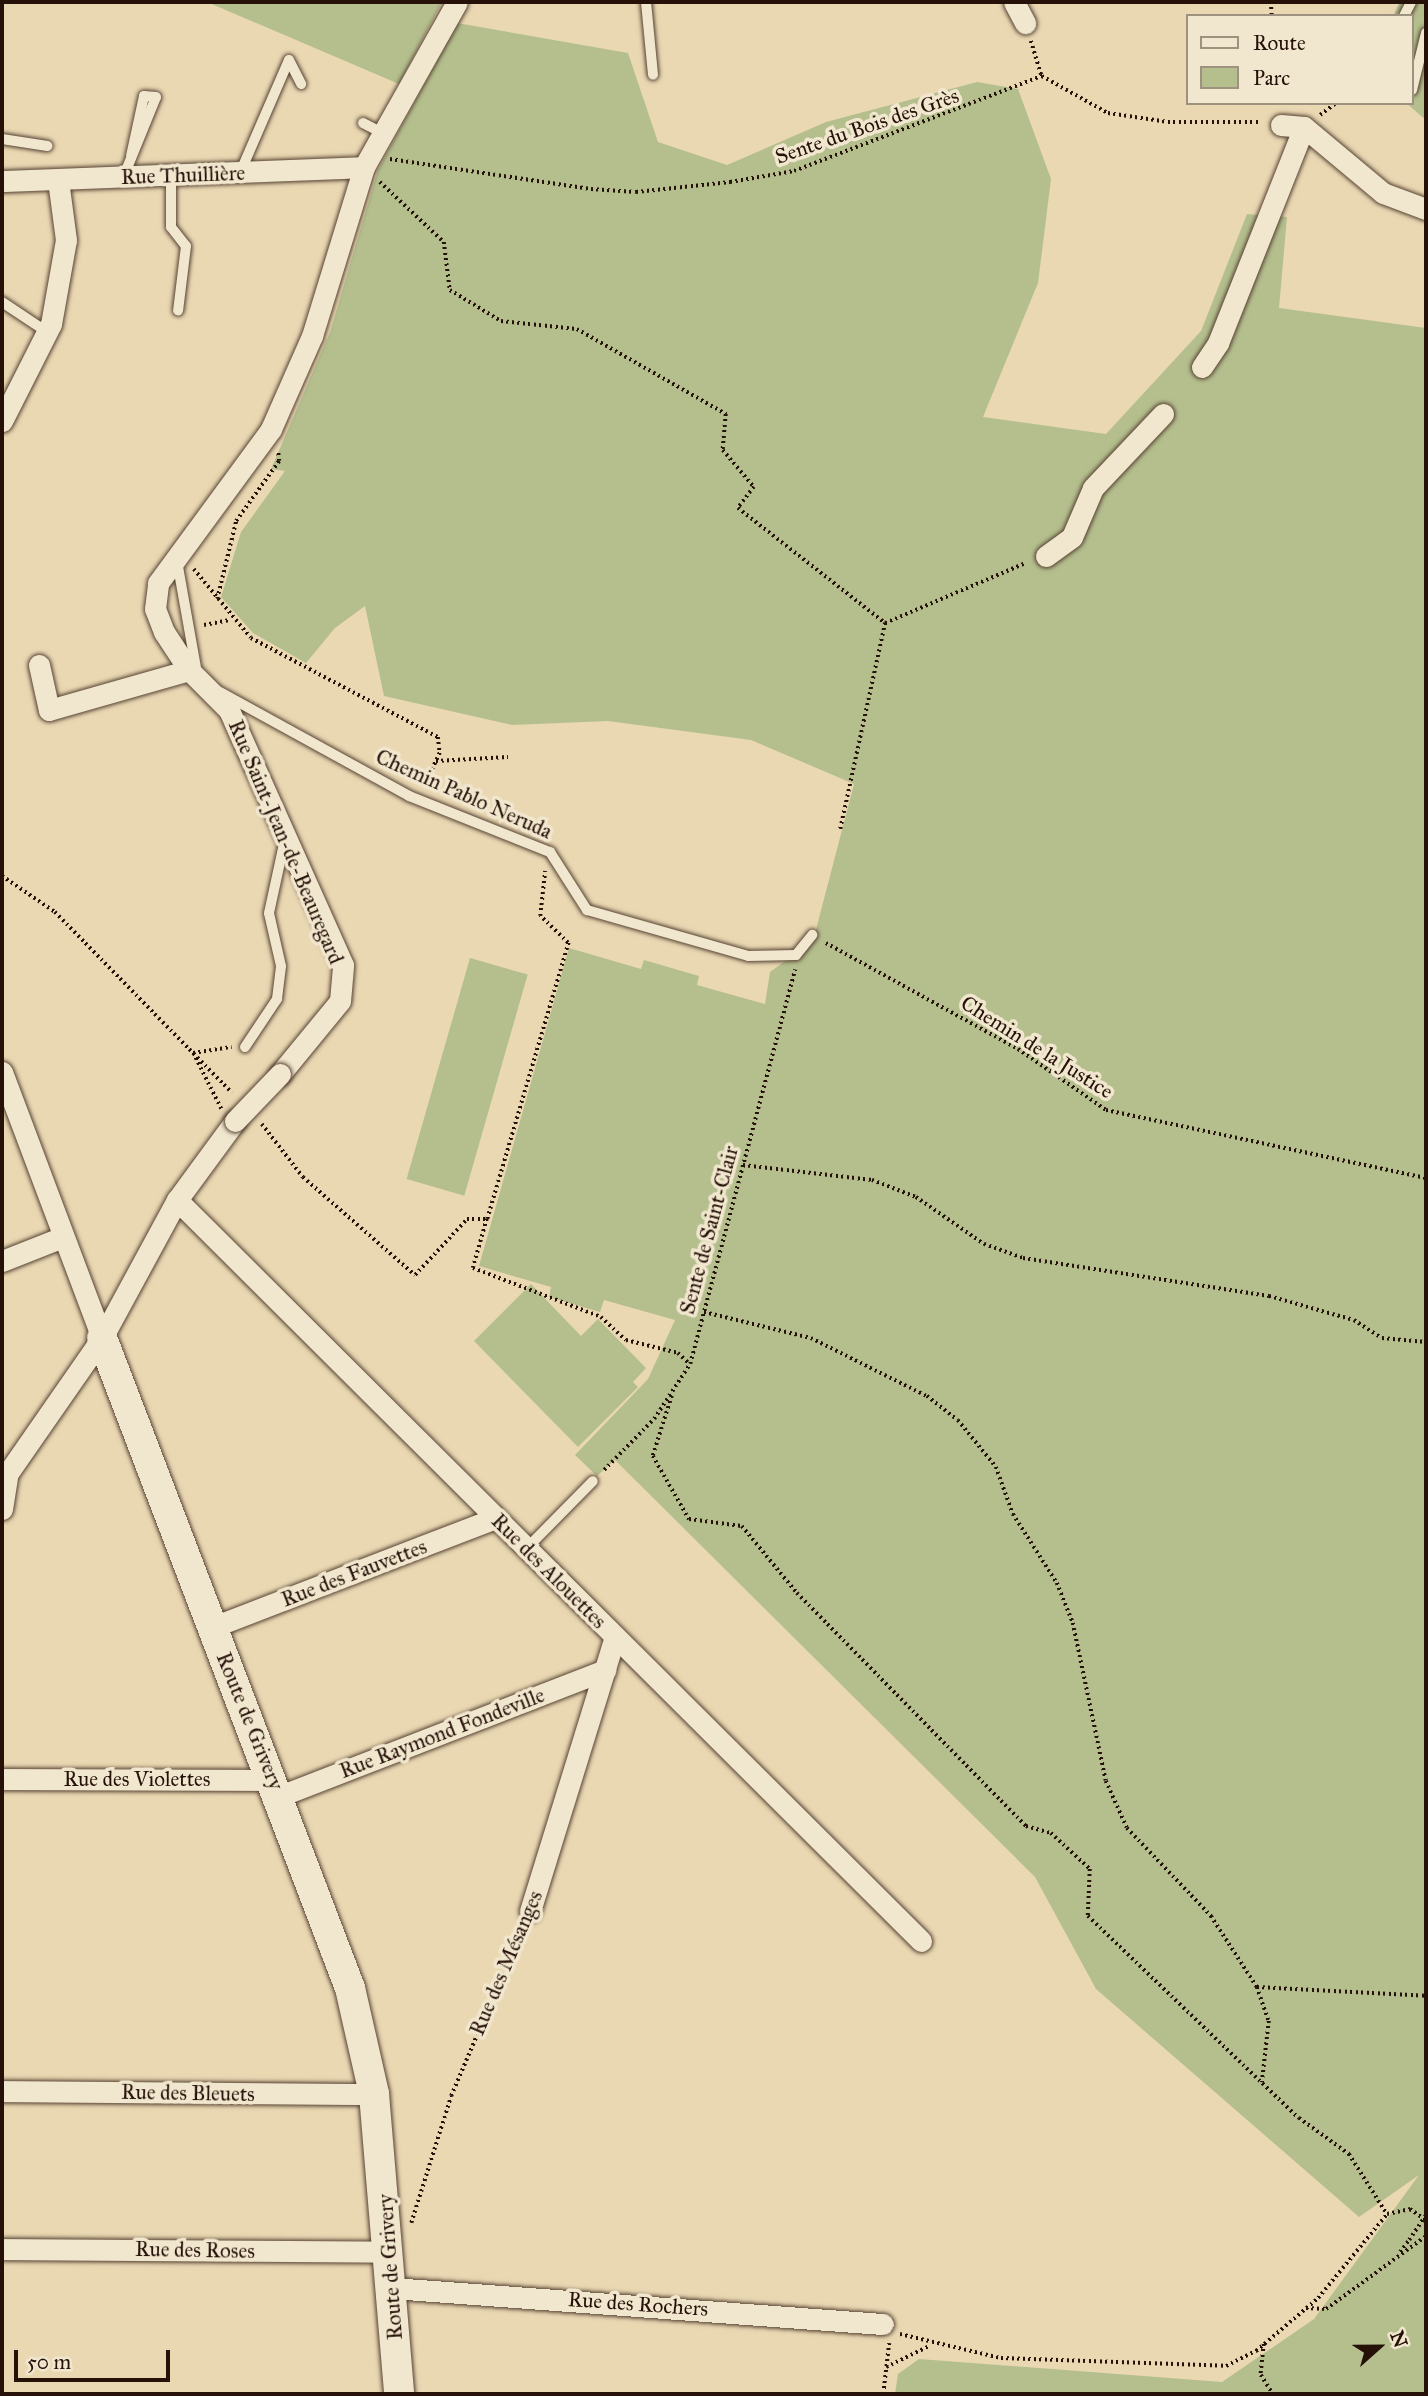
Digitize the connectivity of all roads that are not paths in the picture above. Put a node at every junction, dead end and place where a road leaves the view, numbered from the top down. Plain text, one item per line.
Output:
1 (457, 2) edge
2 (646, 2) edge
3 (1014, 2) edge
4 (1025, 23) road end
5 (1426, 33) edge
6 (653, 75) dead end
7 (1414, 82) edge
8 (301, 84) dead end
9 (363, 123) dead end
10 (1281, 125) road end
11 (1304, 127) junction
12 (383, 133) junction
13 (2, 139) edge
14 (47, 146) dead end
15 (131, 156) junction
16 (364, 167) junction
17 (240, 173) junction
18 (171, 176) junction
19 (122, 178) junction
20 (58, 180) junction
21 (2, 181) edge
22 (1426, 209) edge
23 (2, 302) edge
24 (178, 311) dead end
25 (47, 332) junction
26 (1202, 367) dead end
27 (1163, 414) dead end
28 (2, 421) edge
29 (178, 553) junction
30 (1046, 556) road end
31 (39, 666) dead end
32 (197, 677) junction
33 (285, 839) junction
34 (812, 935) road end
35 (245, 1047) road end
36 (2, 1072) edge
37 (177, 1200) junction
38 (63, 1237) junction
39 (2, 1261) edge
40 (102, 1338) junction
41 (5, 1473) edge
42 (593, 1481) road end
43 (2, 1508) edge
44 (496, 1518) junction
45 (526, 1549) junction
46 (213, 1627) junction
47 (615, 1637) junction
48 (605, 1670) junction
49 (2, 1779) edge
50 (276, 1788) junction
51 (530, 1911) road end
52 (921, 1941) dead end
53 (2, 2091) edge
54 (374, 2094) junction
55 (2, 2249) edge
56 (389, 2252) junction
57 (392, 2288) junction
58 (883, 2324) road end
59 (399, 2394) edge

1 - 12 street, Rue Saint-Jean-de-Beauregard
2 - 6 lane
3 - 4 street
5 - 7 lane
8 - 17 lane
9 - 12 lane
10 - 11 street
11 - 22 street
11 - 26 street
12 - 16 street, Rue Saint-Jean-de-Beauregard
13 - 14 lane
15 - 15 lane
15 - 19 lane
16 - 17 street, Rue Thuillière
16 - 29 street, Rue Saint-Jean-de-Beauregard
17 - 18 street, Rue Thuillière
18 - 19 street, Rue Thuillière
18 - 24 lane
19 - 20 street, Rue Thuillière
20 - 21 street, Rue Thuillière
20 - 25 street
23 - 25 lane
25 - 28 street
27 - 30 street
29 - 32 lane
29 - 32 street, Rue Saint-Jean-de-Beauregard
31 - 32 street
32 - 33 street, Rue Saint-Jean-de-Beauregard
32 - 34 lane, Chemin Pablo Neruda
33 - 35 lane
33 - 37 street, Rue Saint-Jean-de-Beauregard, bridge
36 - 38 street, Route de Grivery
37 - 40 street, Rue Saint-Jean-de-Beauregard
37 - 44 street, Rue des Alouettes
38 - 39 street
38 - 40 street, Route de Grivery
40 - 41 street, Rue Saint-Jean-de-Beauregard
40 - 46 street, Route de Grivery
41 - 43 street, Rue Saint-Jean-de-Beauregard
42 - 45 lane
44 - 45 street, Rue des Alouettes
44 - 46 street, Rue des Fauvettes
45 - 47 street, Rue des Alouettes
46 - 50 street, Route de Grivery
47 - 48 street, Rue des Mésanges
47 - 52 street, Rue des Alouettes
48 - 50 street, Rue Raymond Fondeville
48 - 51 street, Rue des Mésanges
49 - 50 street, Rue des Violettes
50 - 54 street, Route de Grivery
53 - 54 street, Rue des Bleuets
54 - 56 street, Route de Grivery
55 - 56 street, Rue des Roses
56 - 57 street, Route de Grivery
57 - 58 street, Rue des Rochers
57 - 59 street, Route de Grivery

